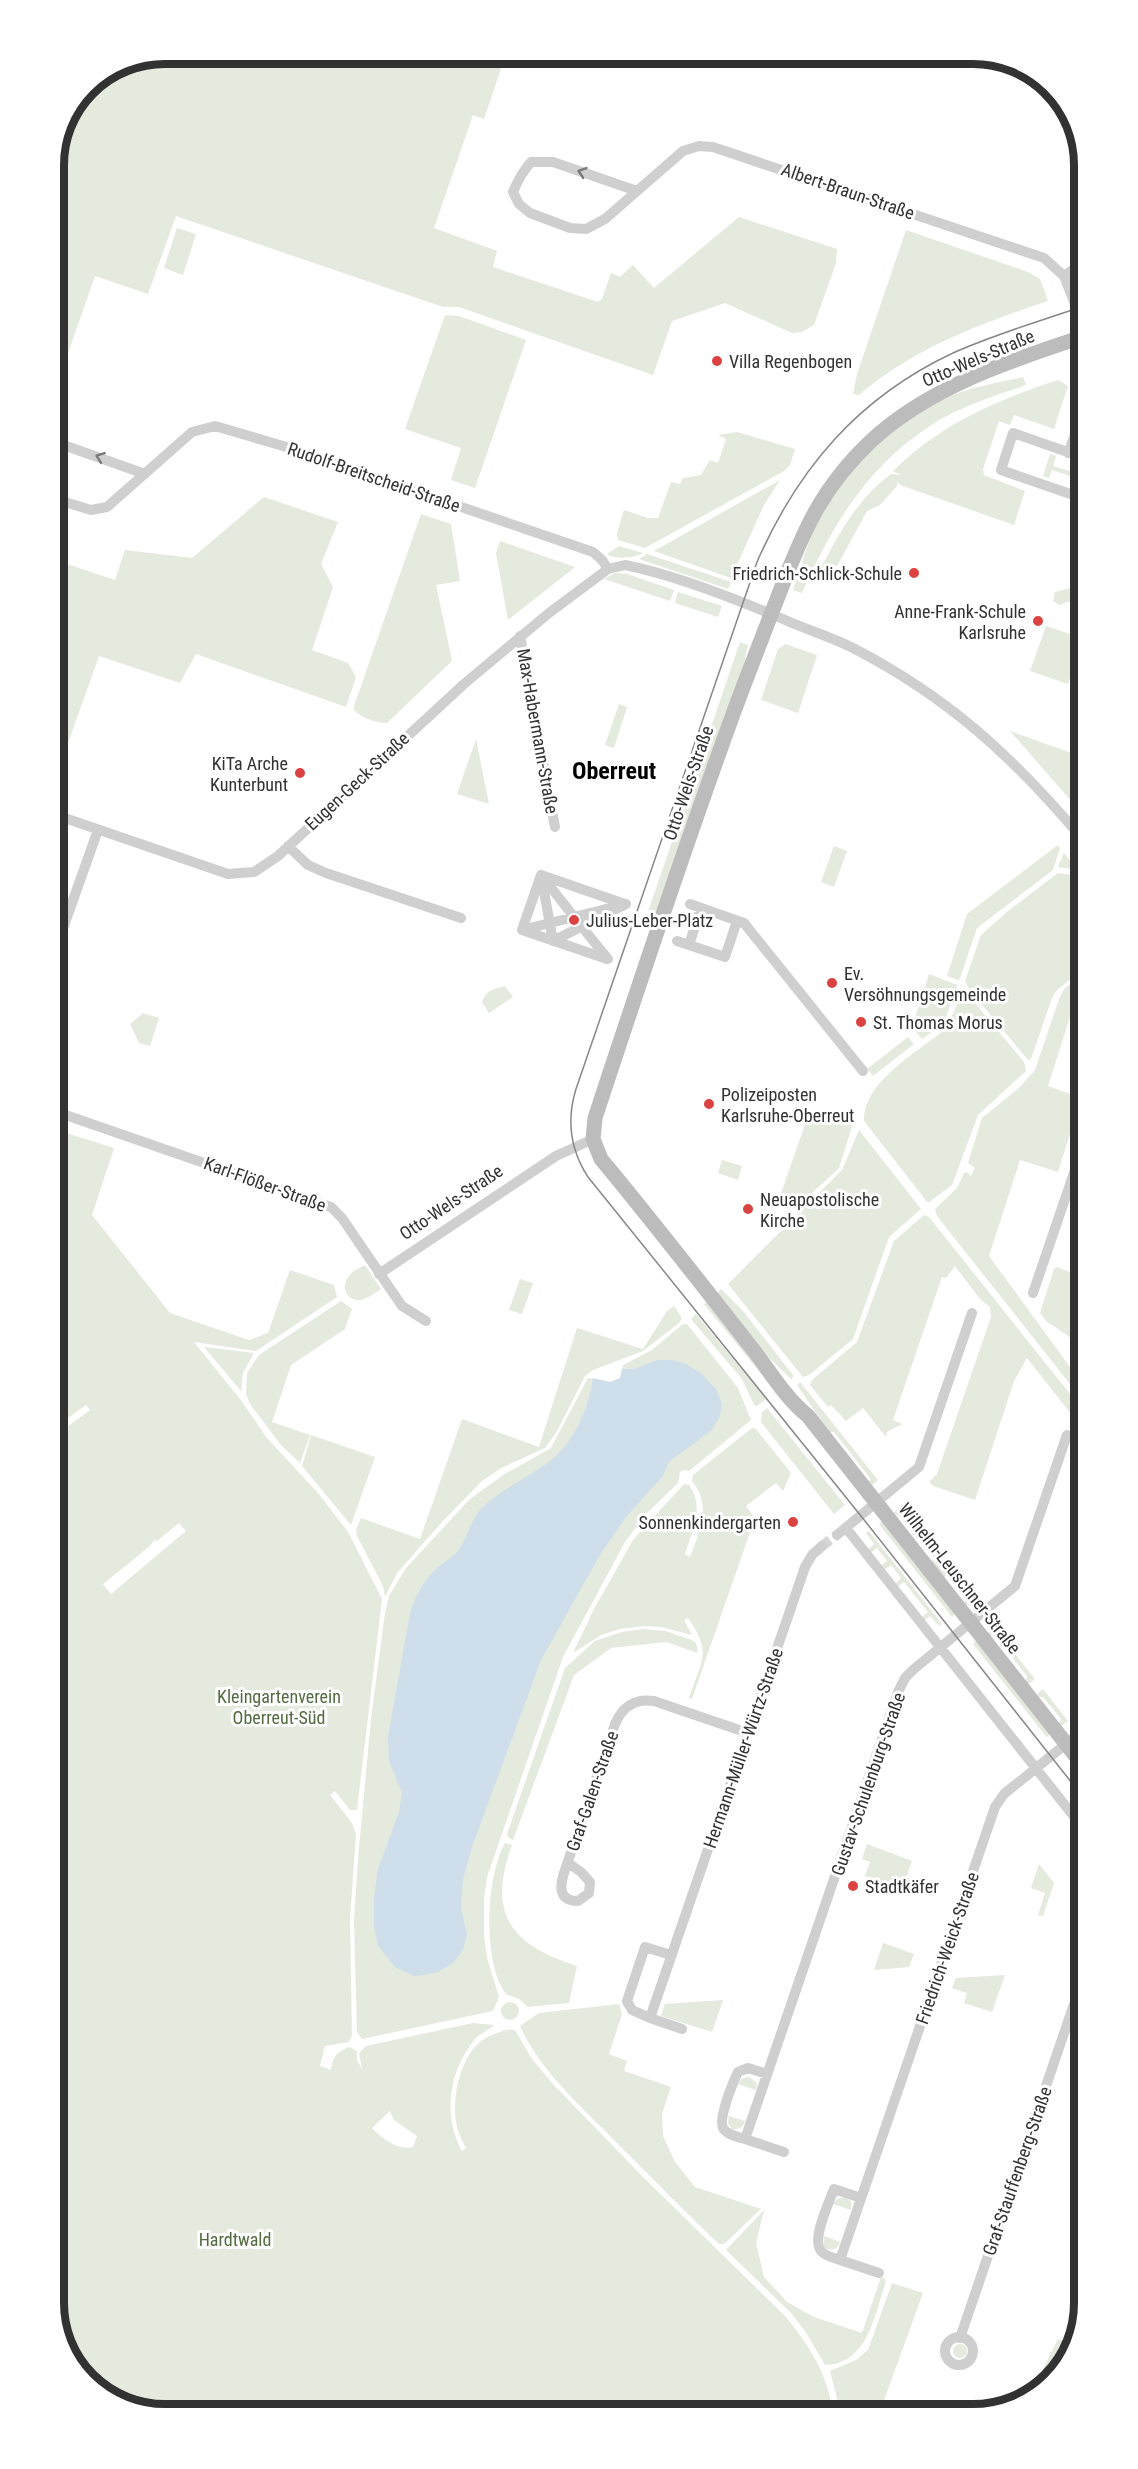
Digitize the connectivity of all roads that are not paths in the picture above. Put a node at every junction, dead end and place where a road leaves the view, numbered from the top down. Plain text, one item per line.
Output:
1 (637, 191) junction
2 (1074, 269) edge
3 (1064, 276) junction
4 (1074, 302) edge
5 (1074, 339) edge
6 (65, 446) edge
7 (1074, 455) edge
8 (145, 474) junction
9 (1074, 494) edge
10 (65, 502) edge
11 (608, 569) junction
12 (771, 614) junction
13 (520, 636) junction
14 (65, 818) edge
15 (555, 827) dead end
16 (1074, 829) edge
17 (98, 830) junction
18 (288, 846) junction
19 (541, 875) junction
20 (626, 904) junction
21 (690, 904) dead end
22 (701, 908) junction
23 (574, 917) junction
24 (461, 918) dead end
25 (549, 923) junction
26 (65, 924) edge
27 (581, 926) junction
28 (738, 927) junction
29 (522, 930) junction
30 (553, 941) junction
31 (677, 941) dead end
32 (689, 945) junction
33 (863, 1071) dead end
34 (65, 1115) edge
35 (593, 1139) junction
36 (1074, 1173) edge
37 (379, 1274) junction
38 (1033, 1293) dead end
39 (972, 1313) dead end
40 (426, 1321) dead end
41 (1067, 1435) dead end
42 (876, 1504) junction
43 (822, 1546) tunnel mouth
44 (971, 1623) junction
45 (939, 1648) junction
46 (748, 1733) junction
47 (1074, 1738) edge
48 (1066, 1744) junction
49 (1074, 1753) edge
50 (1036, 1768) junction
51 (1074, 1816) edge
52 (568, 1863) dead end
53 (671, 1955) junction
54 (1074, 2004) dead end
55 (650, 2018) junction
56 (682, 2029) dead end
57 (767, 2074) junction
58 (745, 2139) junction
59 (784, 2152) dead end
60 (861, 2198) junction
61 (840, 2260) junction
62 (879, 2273) dead end
63 (960, 2338) dead end

1 -> 1 street, Albert-Braun-Straße
1 - 3 street, Albert-Braun-Straße
2 - 3 street
3 - 4 street, Albert-Braun-Straße
5 - 12 street, Otto-Wels-Straße
8 -> 6 street
7 - 9 street
8 - 10 street, Rudolf-Breitscheid-Straße
8 - 11 street, Rudolf-Breitscheid-Straße
11 - 12 street, Eugen-Geck-Straße
11 - 13 street, Eugen-Geck-Straße
12 - 16 street
12 - 35 street, Otto-Wels-Straße
13 - 15 street, Max-Habermann-Straße
13 - 18 street, Eugen-Geck-Straße
14 - 17 street, Eugen-Geck-Straße
17 - 18 street, Eugen-Geck-Straße
17 - 26 street
18 - 24 street
19 - 20 street
19 - 23 street
19 - 25 street
19 - 29 street
20 - 23 street
20 - 27 street
21 - 22 street
22 - 28 street
22 - 32 street
23 - 25 street
23 - 27 street
25 - 29 street
25 - 30 street
27 - 30 street
27 - 30 street
28 - 32 street
28 - 33 street
29 - 30 street
31 - 32 street
34 - 37 street, Karl-Flößer-Straße
35 - 37 street, Otto-Wels-Straße
35 - 42 street, Wilhelm-Leuschner-Straße
36 - 38 street
37 - 40 street, Karl-Flößer-Straße
39 - 42 street
41 - 44 street, Gustav-Schulenburg-Straße
42 - 44 street, Wilhelm-Leuschner-Straße
42 - 45 street
43 - 46 street, Hermann-Müller-Würtz-Straße
44 - 45 street, Gustav-Schulenburg-Straße
44 - 48 street, Wilhelm-Leuschner-Straße
45 - 50 street
45 - 57 street, Gustav-Schulenburg-Straße
46 - 52 street, Graf-Galen-Straße
46 - 53 street, Hermann-Müller-Würtz-Straße
47 - 48 street, Friedrich-Weick-Straße
48 - 49 street, Wilhelm-Leuschner-Straße
48 - 50 street, Friedrich-Weick-Straße
50 - 51 street
50 - 60 street, Friedrich-Weick-Straße
53 - 55 street, Hermann-Müller-Würtz-Straße
53 - 55 street
54 - 63 street, Graf-Stauffenberg-Straße
55 - 56 street
57 - 58 street, Gustav-Schulenburg-Straße
57 - 58 street
58 - 59 street
60 - 61 street, Friedrich-Weick-Straße
60 - 61 street
61 - 62 street

